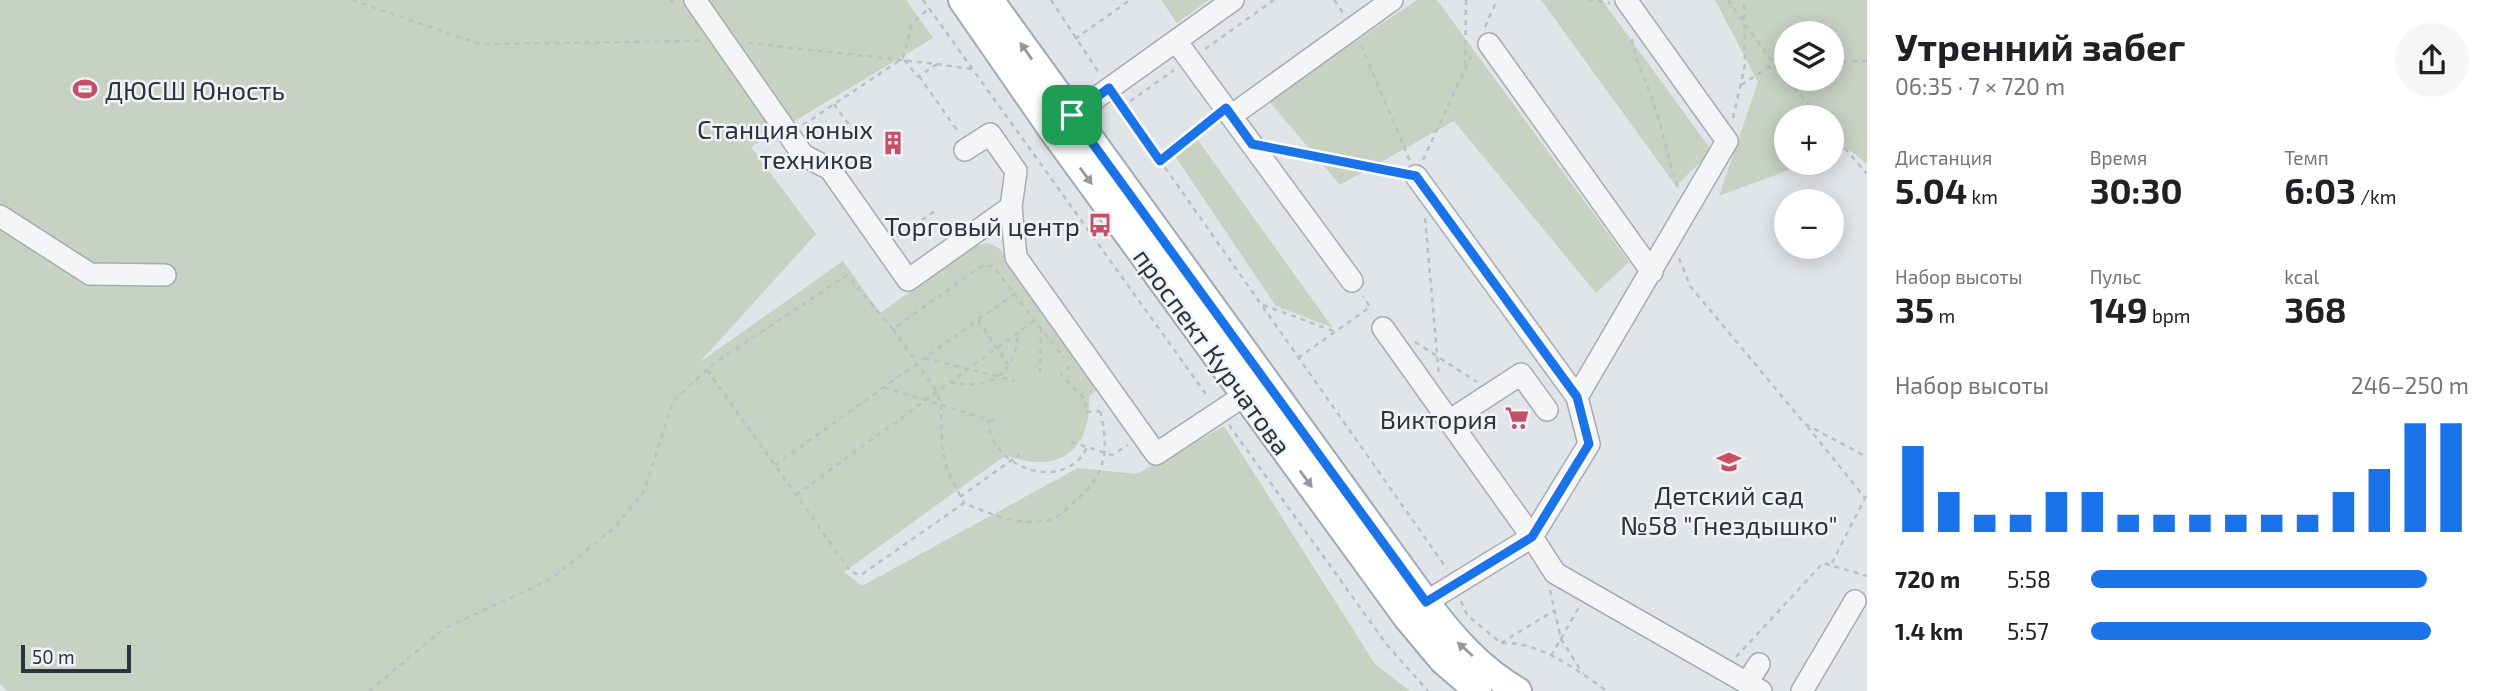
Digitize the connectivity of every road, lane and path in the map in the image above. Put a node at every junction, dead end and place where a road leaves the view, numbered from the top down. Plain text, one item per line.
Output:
1 (352, 0) edge
2 (695, 0) edge
3 (923, 0) edge
4 (962, 0) edge
5 (990, 0) edge
6 (1051, 0) edge
7 (1130, 0) edge
8 (1392, 0) edge
9 (1466, 0) edge
10 (1497, 0) edge
11 (1588, 0) edge
12 (1727, 0) edge
13 (1744, 0) edge
14 (1231, 1) edge
15 (1628, 2) edge
16 (929, 8) junction
17 (1744, 23) junction
18 (1353, 27) junction
19 (1075, 39) junction
20 (1176, 40) junction
21 (723, 41) junction
22 (1482, 41) junction
23 (903, 58) junction
24 (1867, 61) edge
25 (1844, 62) edge
26 (937, 64) junction
27 (1774, 64) joint
28 (1465, 68) junction
29 (972, 69) junction
30 (919, 76) junction
31 (1741, 85) junction
32 (1109, 88) junction
33 (1797, 91) edge
34 (834, 104) junction
35 (1809, 105) edge
36 (1228, 112) junction
37 (1062, 122) junction
38 (789, 135) junction
39 (856, 136) dead end
40 (1727, 141) junction
41 (1252, 144) junction
42 (1844, 147) edge
43 (966, 148) joint
44 (1160, 161) junction
45 (1867, 174) edge
46 (1419, 180) junction
47 (1680, 194) dead end
48 (1011, 207) junction
49 (935, 211) dead end
50 (0, 216) edge
51 (1671, 239) junction
52 (884, 246) junction
53 (1652, 272) junction
54 (165, 275) dead end
55 (1352, 281) joint
56 (1015, 294) junction
57 (1261, 304) junction
58 (978, 320) junction
59 (1035, 320) junction
60 (1041, 327) junction
61 (1382, 328) dead end
62 (893, 329) junction
63 (1336, 332) junction
64 (1017, 333) junction
65 (1414, 341) dead end
66 (997, 348) junction
67 (1437, 354) junction
68 (925, 358) junction
69 (1298, 358) junction
70 (916, 364) junction
71 (1009, 366) junction
72 (1070, 366) junction
73 (707, 370) junction
74 (967, 370) junction
75 (1040, 373) dead end
76 (1077, 375) dead end
77 (999, 377) junction
78 (1439, 377) dead end
79 (1015, 381) dead end
80 (950, 382) junction
81 (884, 387) junction
82 (937, 392) junction
83 (1493, 392) junction
84 (1245, 395) junction
85 (1577, 397) junction
86 (925, 400) junction
87 (1098, 403) dead end
88 (941, 405) junction
89 (1547, 410) dead end
90 (1101, 411) junction
91 (1220, 412) junction
92 (988, 420) junction
93 (1450, 421) junction
94 (996, 422) dead end
95 (1805, 424) junction
96 (1143, 436) junction
97 (1071, 442) dead end
98 (1087, 447) junction
99 (1105, 453) junction
100 (1020, 454) dead end
101 (1867, 457) edge
102 (1011, 461) junction
103 (775, 465) junction
104 (796, 495) junction
105 (1866, 496) edge
106 (960, 497) junction
107 (964, 503) junction
108 (1532, 537) junction
109 (1832, 563) junction
110 (1867, 576) edge
111 (1454, 585) junction
112 (1550, 587) dead end
113 (1588, 592) junction
114 (1855, 601) dead end
115 (1426, 602) junction
116 (1555, 610) junction
117 (1561, 639) junction
118 (1500, 643) junction
119 (1551, 656) junction
120 (1759, 664) dead end
121 (1725, 670) junction
122 (1583, 675) junction
123 (1754, 687) edge
124 (1498, 689) edge
125 (369, 691) edge
126 (1427, 691) edge
127 (1607, 691) edge
128 (1802, 691) edge

1 - 21 path
2 - 21 street
3 - 16 path
4 - 37 main road, проспект Курчатова
37 -> 5 main road, проспект Курчатова
6 - 19 path
7 - 19 path
8 - 18 street
9 - 28 path
10 - 22 path
11 - 15 path
12 - 17 path
13 - 17 path
14 - 20 street
15 - 40 street
15 - 47 path
16 - 23 path
16 - 29 path
17 - 27 path
17 - 31 path
18 - 36 street
18 - 46 path
19 - 32 path
20 - 32 street
20 - 36 street
21 - 23 path
21 - 38 street
22 - 28 path
22 - 53 street
23 - 26 path
23 - 30 path
23 - 34 path
24 - 25 path
26 - 29 path
26 - 30 path
27 - 31 path
28 - 46 path
29 - 91 path
30 - 43 path
31 - 40 path
32 - 37 street
32 - 44 path
33 - 35 path
34 - 38 path
34 - 39 path
36 - 41 street
36 - 44 path
37 -> 84 main road, проспект Курчатова
37 - 115 main road, проспект Курчатова
38 - 52 street
40 - 51 street
41 - 46 path
41 - 55 street
42 - 45 path
43 - 48 street
44 - 57 path
46 - 67 path
46 - 85 street
48 - 52 street
48 - 96 street
49 - 52 path
50 - 54 street
51 - 53 street
51 - 95 path
53 - 85 street
55 - 63 path
56 - 58 path
56 - 59 path
56 - 62 path
57 - 63 path
57 - 69 path
58 - 66 path
58 - 68 path
59 - 60 path
59 - 64 path
60 - 72 path
60 - 75 path
61 - 93 street
62 - 70 path
62 - 73 path
63 - 69 path
64 - 66 path
64 - 71 path
65 - 67 path
66 - 71 path
66 - 74 path
67 - 78 path
67 - 83 path
68 - 70 path
68 - 74 path
69 - 111 path
70 - 81 path
70 - 82 path
71 - 77 path
72 - 76 path
72 - 90 path
73 - 103 path
73 - 125 path
74 - 77 path
74 - 80 path
77 - 79 path
77 - 80 path
80 - 82 path
81 - 86 path
81 - 103 path
82 - 86 path
82 - 88 path
83 - 89 street
83 - 93 street
84 - 91 street
84 -> 124 main road, проспект Курчатова
85 - 108 street
86 - 88 path
86 - 104 path
87 - 90 path
88 - 92 path
88 - 106 path
90 - 99 path
91 - 96 street
91 - 126 path
92 - 94 path
92 - 102 path
93 - 108 street
95 - 101 path
95 - 105 path
96 - 99 path
97 - 98 path
98 - 99 path
98 - 102 path
99 - 107 path
100 - 102 path
102 - 106 path
103 - 104 path
104 - 107 path
105 - 109 path
106 - 107 path
108 - 111 street
108 - 113 street
109 - 110 path
109 - 121 path
111 - 115 street
111 - 118 path
112 - 116 path
113 - 117 path
113 - 121 street
114 - 128 street
124 -> 115 main road, проспект Курчатова
116 - 117 path
116 - 118 path
117 - 119 path
117 - 122 path
118 - 119 path
119 - 122 path
120 - 123 street
121 - 123 street
122 - 127 path

